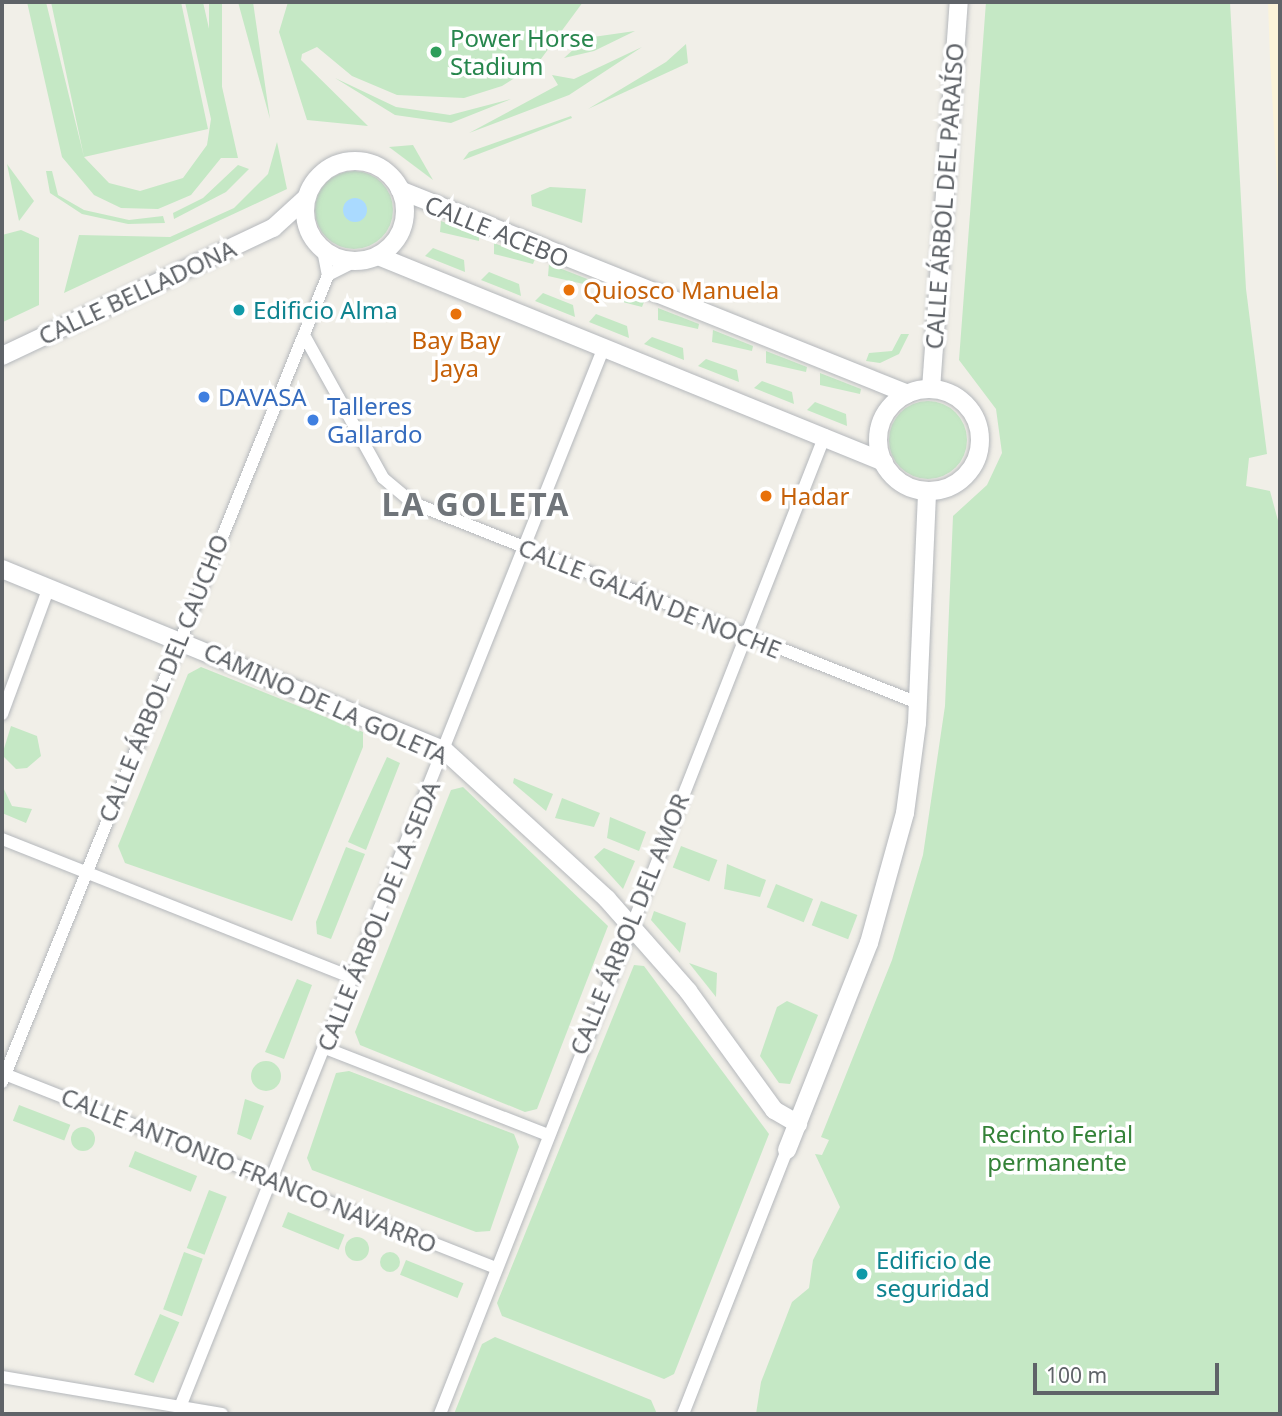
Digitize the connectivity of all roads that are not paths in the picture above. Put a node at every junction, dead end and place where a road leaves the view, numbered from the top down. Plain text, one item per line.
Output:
1 (959, 2) edge
2 (400, 190) junction
3 (306, 198) junction
4 (273, 228) junction
5 (311, 235) junction
6 (323, 250) junction
7 (378, 256) junction
8 (354, 262) junction
9 (328, 275) junction
10 (304, 337) junction
11 (604, 347) junction
12 (2, 356) edge
13 (930, 390) junction
14 (908, 394) junction
15 (825, 435) junction
16 (884, 462) junction
17 (927, 491) junction
18 (524, 547) junction
19 (2, 569) edge
20 (49, 587) junction
21 (743, 636) junction
22 (177, 638) junction
23 (918, 703) junction
24 (2, 713) edge
25 (444, 750) junction
26 (2, 839) edge
27 (86, 872) junction
28 (629, 924) junction
29 (355, 979) junction
30 (325, 1048) junction
31 (3, 1076) edge
32 (797, 1124) junction
33 (546, 1134) junction
34 (788, 1150) joint
35 (271, 1180) junction
36 (496, 1268) junction
37 (2, 1377) edge
38 (180, 1407) junction
39 (222, 1414) edge
40 (440, 1414) edge
41 (683, 1414) edge

1 - 13 street, CALLE ÁRBOL DEL PARAÍSO
2 - 3 street
2 - 7 street
2 - 14 street, CALLE ACEBO
3 - 4 street, CALLE BELLADONA
3 - 5 street
4 - 5 street
4 - 12 street, CALLE BELLADONA
5 - 6 street
6 - 8 street
6 - 9 street
7 - 8 street
7 - 11 street
8 - 9 street
9 - 10 street, CALLE ÁRBOL DEL CAUCHO
10 - 18 street, CALLE GALÁN DE NOCHE
10 - 22 street, CALLE ÁRBOL DEL CAUCHO
11 - 15 street
11 - 18 street, CALLE ÁRBOL DE LA SEDA
13 - 14 street
13 - 17 street
14 - 16 street
15 - 16 street
15 - 21 street, CALLE ÁRBOL DEL AMOR
16 - 17 street
17 - 23 street
18 - 21 street, CALLE GALÁN DE NOCHE
18 - 25 street, CALLE ÁRBOL DE LA SEDA
19 - 20 street, CAMINO DE LA GOLETA
20 - 22 street, CAMINO DE LA GOLETA
20 - 24 street
21 - 23 street, CALLE GALÁN DE NOCHE
21 - 28 street, CALLE ÁRBOL DEL AMOR
22 - 25 street, CAMINO DE LA GOLETA
22 - 27 street, CALLE ÁRBOL DEL CAUCHO
23 - 32 street
25 - 28 street, CAMINO DE LA GOLETA
25 - 29 street, CALLE ÁRBOL DE LA SEDA
26 - 27 street
27 - 29 street
27 - 31 street, CALLE ÁRBOL DEL CAUCHO
28 - 32 street, CAMINO DE LA GOLETA
28 - 33 street, CALLE ÁRBOL DEL AMOR
29 - 30 street, CALLE ÁRBOL DE LA SEDA
30 - 33 street
30 - 35 street, CALLE ÁRBOL DE LA SEDA
31 - 35 street, CALLE ANTONIO FRANCO NAVARRO
32 - 34 street
33 - 36 street, CALLE ÁRBOL DEL AMOR
34 - 41 street
35 - 36 street, CALLE ANTONIO FRANCO NAVARRO
35 - 38 street, CALLE ÁRBOL DE LA SEDA
36 - 40 street, CALLE ÁRBOL DEL AMOR
37 - 38 street
38 - 39 street

